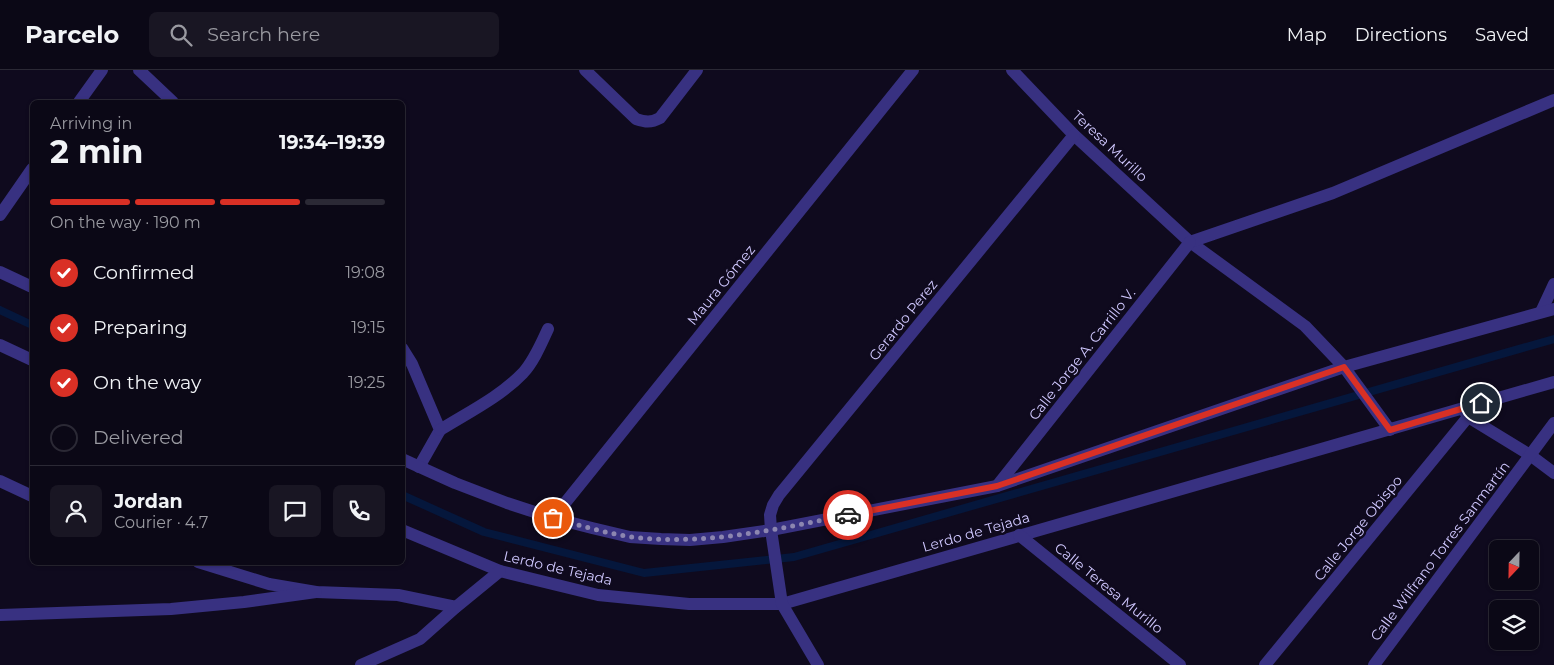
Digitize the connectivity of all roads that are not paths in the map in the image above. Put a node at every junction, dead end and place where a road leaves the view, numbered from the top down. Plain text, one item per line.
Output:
1 (102, 70) edge
2 (139, 70) edge
3 (585, 70) edge
4 (697, 70) edge
5 (913, 70) edge
6 (1012, 70) edge
7 (80, 100) edge
8 (170, 100) edge
9 (1554, 100) edge
10 (1074, 135) junction
11 (30, 172) edge
12 (0, 215) edge
13 (1190, 242) junction
14 (0, 272) edge
15 (1554, 284) edge
16 (30, 286) edge
17 (1554, 309) edge
18 (1541, 312) junction
19 (548, 329) dead end
20 (0, 345) edge
21 (405, 353) edge
22 (30, 359) edge
23 (1344, 367) junction
24 (1554, 382) edge
25 (1465, 413) junction
26 (1554, 422) edge
27 (440, 430) junction
28 (1390, 430) junction
29 (1530, 456) junction
30 (405, 460) edge
31 (419, 467) junction
32 (1554, 473) edge
33 (0, 481) edge
34 (997, 486) junction
35 (30, 495) edge
36 (553, 518) junction
37 (770, 530) junction
38 (405, 531) edge
39 (1020, 535) junction
40 (208, 565) edge
41 (500, 571) junction
42 (316, 592) junction
43 (782, 604) junction
44 (456, 606) junction
45 (0, 615) edge
46 (360, 665) edge
47 (818, 665) edge
48 (1180, 665) edge
49 (1265, 665) edge
50 (1374, 665) edge

1 - 7 street
2 - 8 street
3 - 4 street
5 - 36 street, Maura Gómez
6 - 10 street, Teresa Murillo
9 - 13 street
10 - 13 street, Teresa Murillo
10 - 37 street, Gerardo Perez
11 - 12 street
13 - 23 street
13 - 34 street, Calle Jorge A. Carrillo V.
14 - 16 street
15 - 18 street
17 - 18 street
18 - 23 street
19 - 27 street
20 - 22 street
21 - 27 street
23 - 28 street
23 - 34 street
24 - 25 street, Lerdo de Tejada
25 - 28 street, Lerdo de Tejada
25 - 29 street
25 - 49 street, Calle Jorge Obispo
26 - 29 street, Calle Wilfrano Torres Sanmartín
27 - 31 street
28 - 39 street, Lerdo de Tejada
29 - 32 street
29 - 50 street, Calle Wilfrano Torres Sanmartín
30 - 31 street
31 - 36 street
33 - 35 street
34 - 37 street
36 - 37 street
37 - 43 street, Gerardo Perez
38 - 41 street, Lerdo de Tejada
39 - 43 street, Lerdo de Tejada
39 - 48 street, Calle Teresa Murillo
40 - 42 street
41 - 43 street, Lerdo de Tejada
41 - 44 street
42 - 44 street
42 - 45 street
43 - 47 street
44 - 46 street

